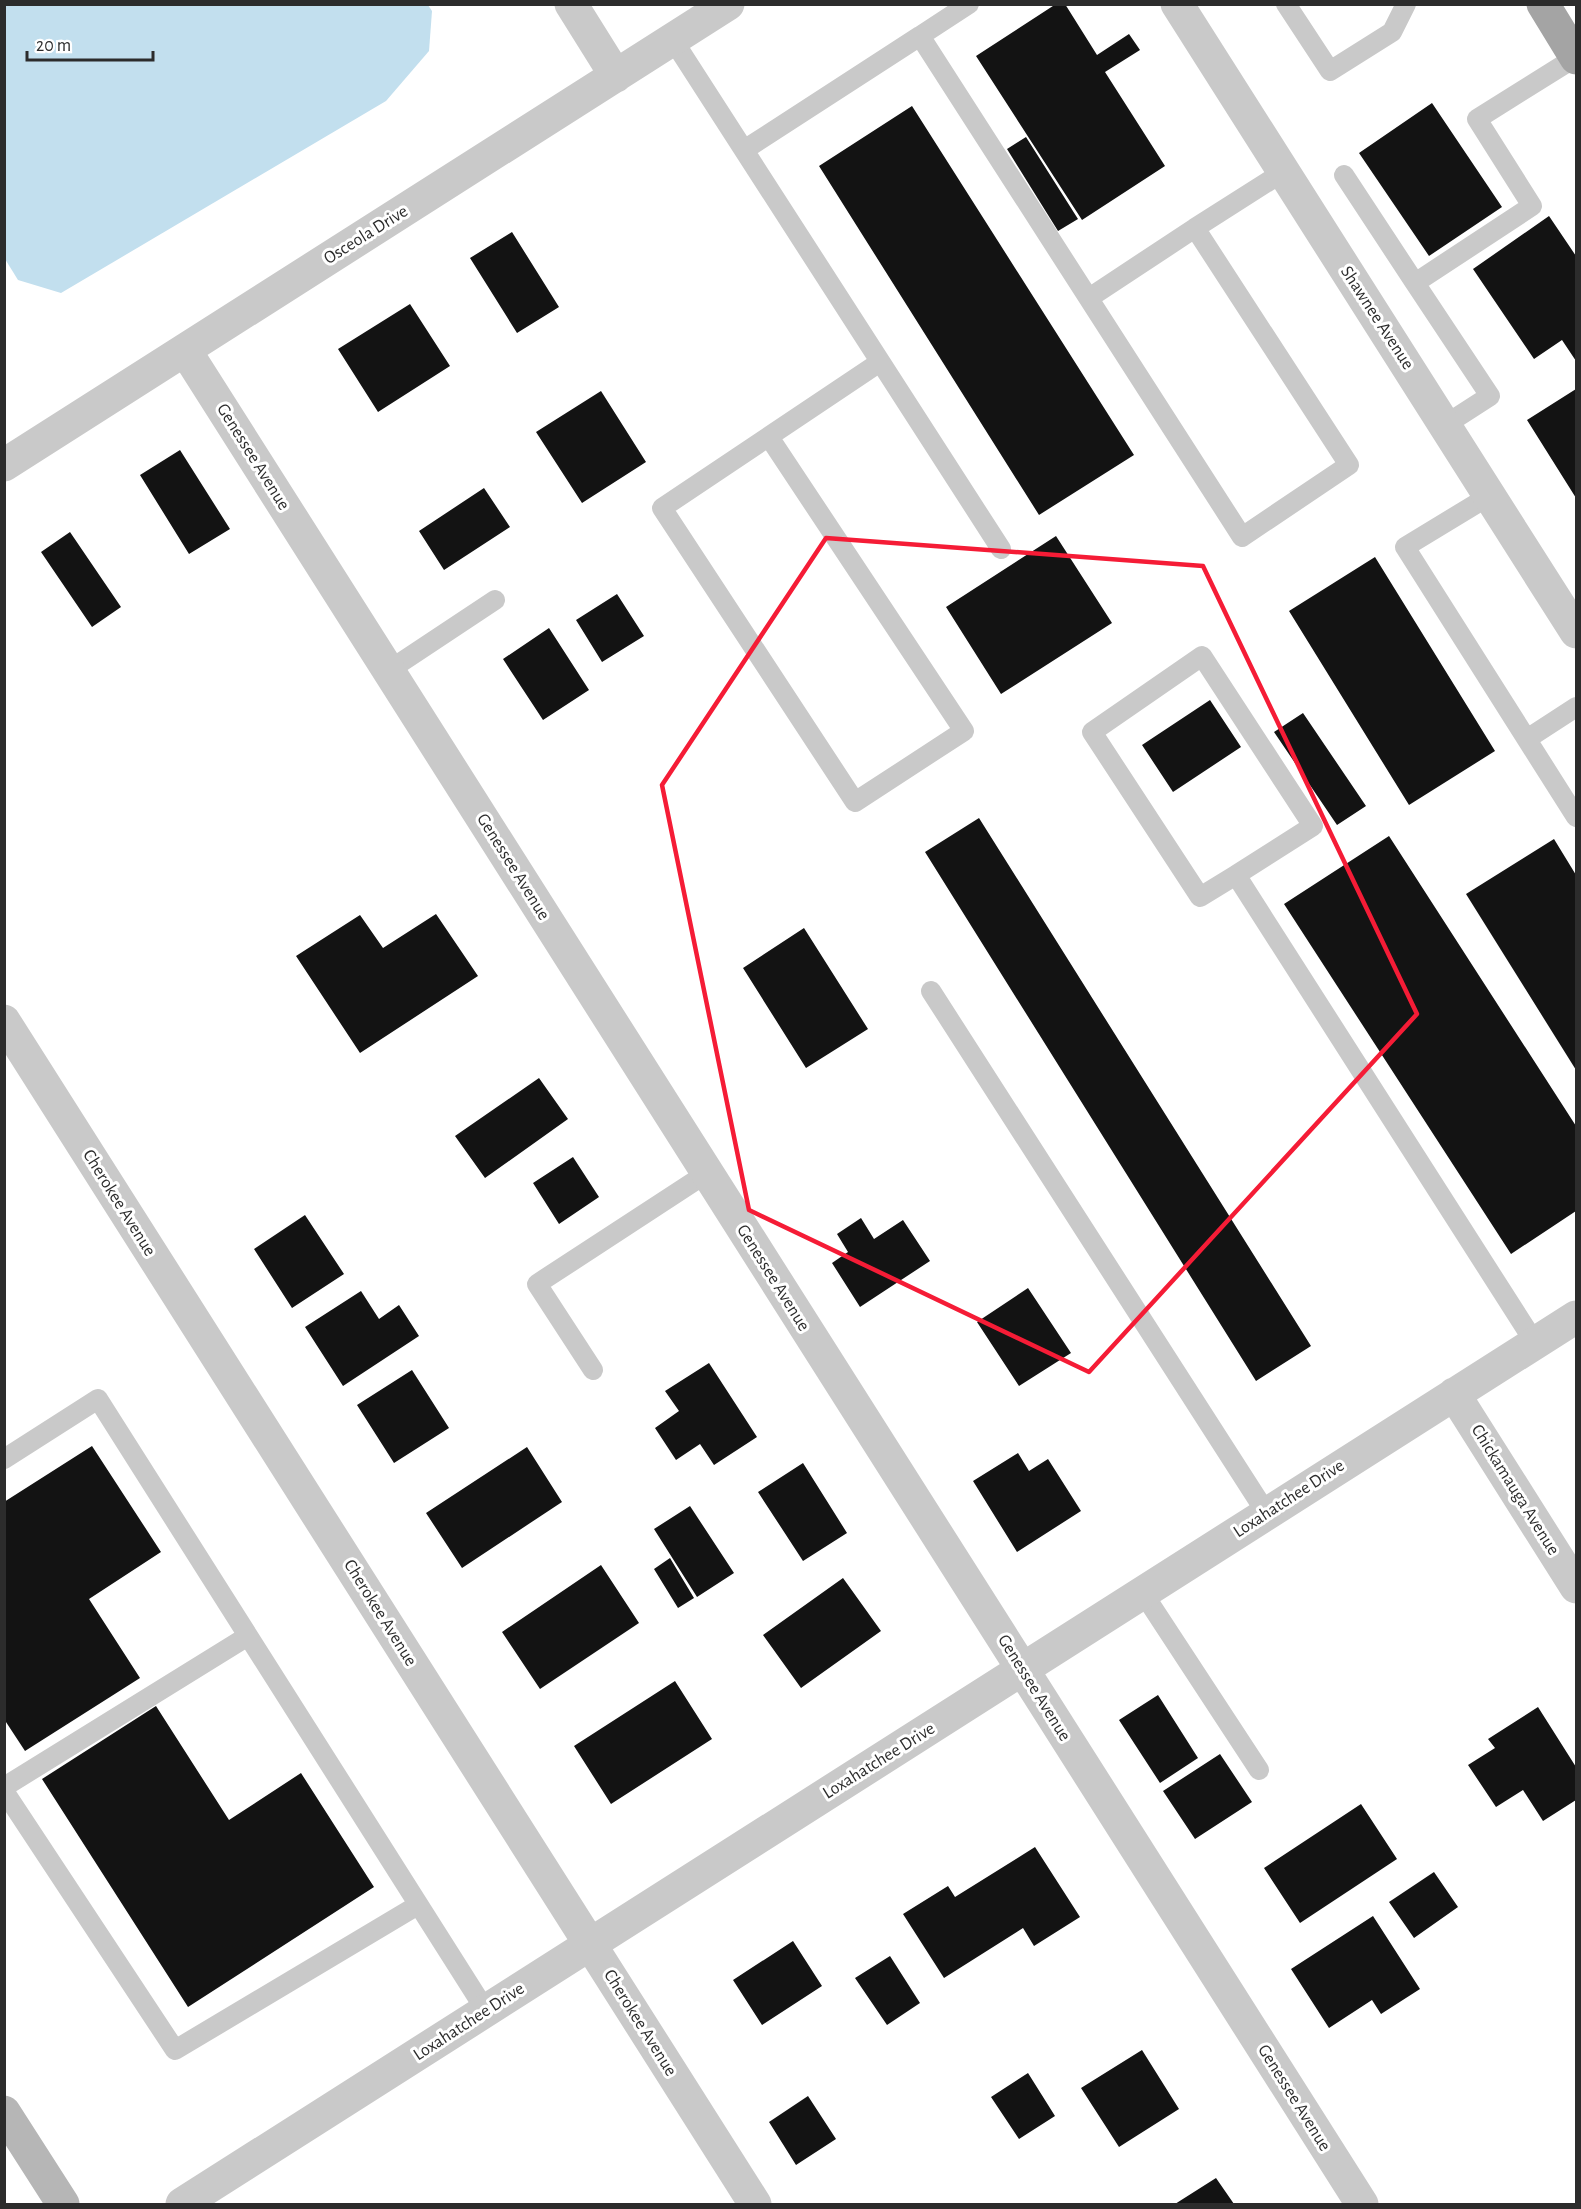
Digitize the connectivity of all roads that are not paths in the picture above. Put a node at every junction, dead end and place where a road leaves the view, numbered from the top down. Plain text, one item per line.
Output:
1 (571, 4) edge
2 (728, 4) edge
3 (969, 4) edge
4 (1177, 4) edge
5 (1286, 4) edge
6 (1406, 4) edge
7 (1543, 4) edge
8 (920, 36) junction
9 (673, 40) junction
10 (1576, 57) edge
11 (616, 76) junction
12 (744, 150) junction
13 (1284, 172) junction
14 (1344, 175) dead end
15 (1195, 228) junction
16 (1415, 283) junction
17 (1089, 298) junction
18 (185, 351) junction
19 (880, 362) junction
20 (1445, 425) junction
21 (769, 436) junction
22 (4, 465) edge
23 (1489, 496) junction
24 (1000, 549) dead end
25 (495, 600) dead end
26 (1576, 632) edge
27 (388, 671) junction
28 (1576, 707) edge
29 (1527, 739) junction
30 (1576, 817) edge
31 (1236, 875) junction
32 (932, 991) dead end
33 (4, 1021) edge
34 (707, 1173) junction
35 (1576, 1317) edge
36 (1534, 1343) junction
37 (593, 1370) dead end
38 (1454, 1394) junction
39 (4, 1459) edge
40 (1267, 1514) junction
41 (1576, 1587) edge
42 (1143, 1593) junction
43 (248, 1636) junction
44 (1023, 1670) junction
45 (1259, 1770) dead end
46 (4, 1789) edge
47 (418, 1905) junction
48 (590, 1944) junction
49 (486, 2011) junction
50 (4, 2112) edge
51 (63, 2205) edge
52 (182, 2205) edge
53 (755, 2205) edge
54 (1362, 2205) edge

1 - 11 street
2 - 9 street, Osceola Drive
3 - 8 lane
4 - 13 street, Shawnee Avenue
5 - 6 lane
7 - 10 main road
8 - 12 lane
8 - 17 lane
9 - 11 street, Osceola Drive
9 - 12 lane
10 - 16 lane
11 - 18 street, Osceola Drive
12 - 19 lane
13 - 15 lane
13 - 20 street, Shawnee Avenue
14 - 16 lane
15 - 17 lane
15 - 17 lane
16 - 20 lane
18 - 22 street, Osceola Drive
18 - 27 street, Genessee Avenue
19 - 21 lane
19 - 24 lane
20 - 23 street, Shawnee Avenue
21 - 21 lane
23 - 26 street, Shawnee Avenue
23 - 29 lane
25 - 27 lane
27 - 34 street, Genessee Avenue
28 - 29 lane
29 - 30 lane
31 - 31 lane
31 - 36 lane
32 - 40 lane
33 - 48 street, Cherokee Avenue
34 - 37 lane
34 - 44 street, Genessee Avenue
35 - 36 street, Loxahatchee Drive
36 - 38 street, Loxahatchee Drive
38 - 40 street, Loxahatchee Drive
38 - 41 street, Chickamauga Avenue
39 - 43 lane
40 - 42 street, Loxahatchee Drive
42 - 44 street, Loxahatchee Drive
42 - 45 lane
43 - 46 lane
43 - 47 lane
44 - 48 street, Loxahatchee Drive
44 - 54 street, Genessee Avenue
46 - 47 lane
47 - 49 lane
48 - 49 street, Loxahatchee Drive
48 - 53 street, Cherokee Avenue
49 - 52 street, Loxahatchee Drive
50 - 51 street

